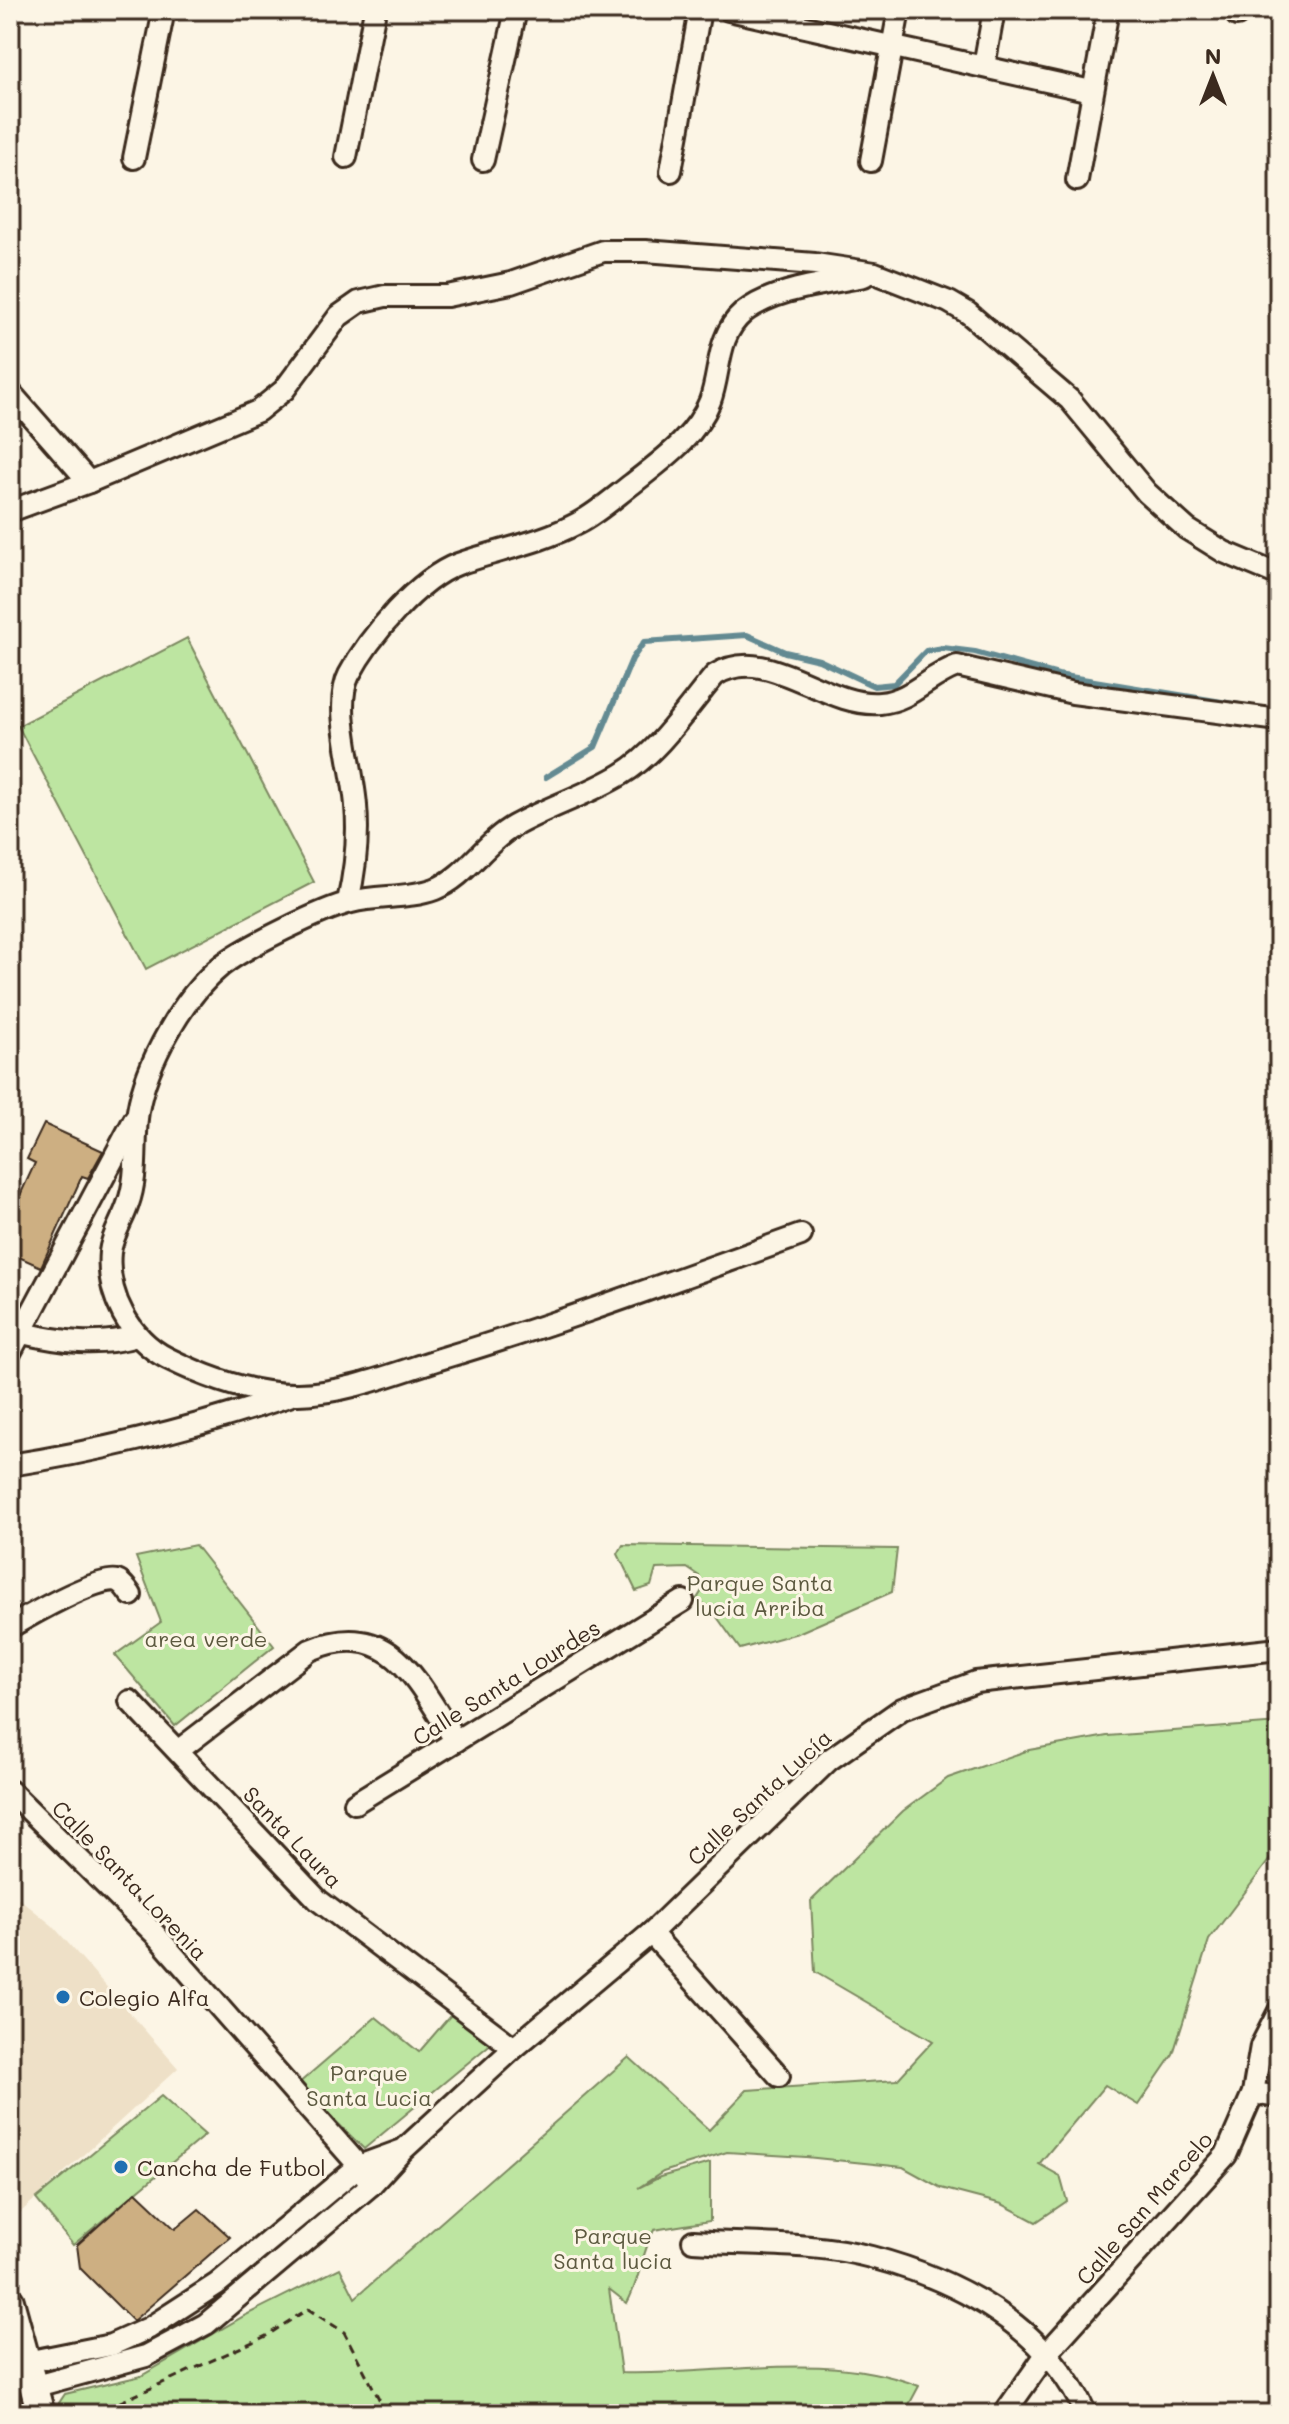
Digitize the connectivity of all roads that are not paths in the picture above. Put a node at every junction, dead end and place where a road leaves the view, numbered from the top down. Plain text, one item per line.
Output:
1 (164, 10) edge
2 (375, 10) edge
3 (516, 10) edge
4 (700, 10) edge
5 (729, 10) edge
6 (899, 10) edge
7 (994, 10) edge
8 (1108, 10) edge
9 (755, 13) edge
10 (891, 44) junction
11 (984, 66) junction
12 (1091, 91) junction
13 (346, 157) dead end
14 (134, 158) dead end
15 (483, 160) dead end
16 (871, 161) dead end
17 (671, 171) dead end
18 (1077, 180) dead end
19 (875, 273) junction
20 (10, 392) edge
21 (89, 482) junction
22 (10, 511) edge
23 (1279, 575) edge
24 (1279, 720) edge
25 (348, 902) junction
26 (138, 1112) junction
27 (801, 1235) dead end
28 (22, 1333) junction
29 (137, 1336) junction
30 (10, 1353) edge
31 (294, 1394) junction
32 (10, 1465) edge
33 (131, 1595) dead end
34 (683, 1601) dead end
35 (10, 1627) edge
36 (1279, 1649) edge
37 (130, 1701) dead end
38 (456, 1741) junction
39 (179, 1750) junction
40 (10, 1791) edge
41 (355, 1803) dead end
42 (651, 1933) junction
43 (1279, 2011) edge
44 (514, 2048) junction
45 (779, 2076) dead end
46 (1253, 2093) junction
47 (1279, 2097) edge
48 (403, 2150) junction
49 (359, 2166) junction
50 (371, 2185) junction
51 (693, 2241) dead end
52 (10, 2301) edge
53 (1047, 2353) junction
54 (21, 2371) edge
55 (41, 2414) edge
56 (1004, 2414) edge
57 (1086, 2414) edge

1 - 14 street
2 - 13 street
3 - 15 street
4 - 17 street
5 - 9 street
6 - 10 street
7 - 11 street
8 - 12 street
9 - 10 street
10 - 11 street
10 - 16 street
11 - 12 street
12 - 18 street
19 - 21 street
19 - 23 street
19 - 25 street
20 - 21 street
21 - 22 street
24 - 25 street
25 - 26 street
26 - 28 street
26 - 29 street
27 - 31 street
28 - 29 street
28 - 30 street
29 - 31 street
31 - 32 street
33 - 35 street
34 - 38 street, Calle Santa Lourdes
36 - 42 street, Calle Santa Lucía
37 - 39 street, Santa Laura
38 - 39 street
38 - 41 street, Calle Santa Lourdes
39 - 44 street, Santa Laura
40 - 49 street, Calle Santa Lorenia
42 - 44 street, Calle Santa Lucía
42 - 45 street
43 - 46 street, Calle San Marcelo
44 - 48 street, Calle Santa Lucía
46 - 47 street
46 - 53 street, Calle San Marcelo
48 - 49 street, Calle Santa Lucía
48 - 50 street, Calle Santa Lucía
49 - 50 street, Calle Santa Lorenia
49 - 54 street, Calle Santa Lucía
50 - 54 street, Calle Santa Lucía
51 - 53 street
52 - 54 main road
53 - 56 street, Calle San Marcelo
53 - 57 street
54 - 55 main road

